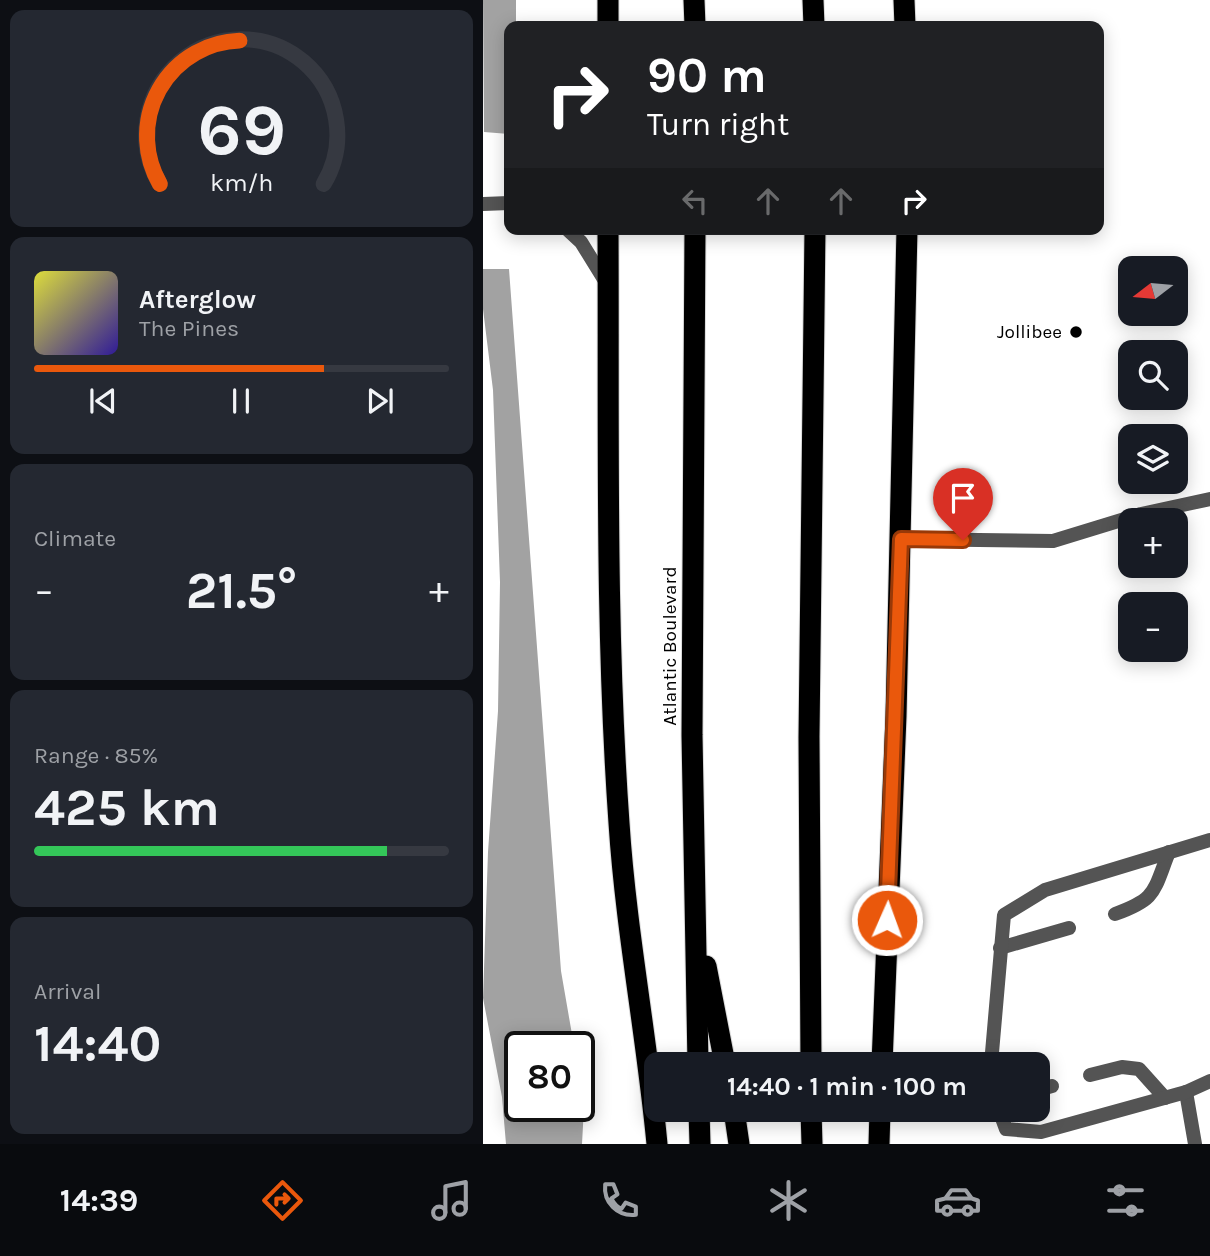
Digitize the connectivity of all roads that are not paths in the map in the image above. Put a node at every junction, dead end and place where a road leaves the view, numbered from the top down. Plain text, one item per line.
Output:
1 (608, 0) edge
2 (694, 0) edge
3 (813, 0) edge
4 (904, 0) edge
5 (608, 21) edge
6 (695, 21) edge
7 (814, 21) edge
8 (905, 21) edge
9 (504, 203) edge
10 (483, 204) edge
11 (573, 235) edge
12 (608, 235) edge
13 (695, 235) edge
14 (815, 235) edge
15 (907, 235) edge
16 (608, 286) junction
17 (1210, 499) edge
18 (901, 539) junction
19 (1210, 840) edge
20 (1169, 852) junction
21 (695, 909) junction
22 (1115, 914) dead end
23 (1069, 928) dead end
24 (1000, 948) junction
25 (698, 1052) edge
26 (723, 1052) edge
27 (811, 1052) edge
28 (881, 1052) edge
29 (992, 1052) edge
30 (1090, 1075) dead end
31 (1210, 1081) edge
32 (1185, 1092) junction
33 (1165, 1098) junction
34 (699, 1122) edge
35 (736, 1122) edge
36 (811, 1122) edge
37 (880, 1122) edge
38 (1003, 1122) edge
39 (657, 1144) edge
40 (700, 1144) edge
41 (739, 1144) edge
42 (811, 1144) edge
43 (879, 1144) edge
44 (1195, 1144) edge

1 - 5 highway
2 - 6 highway
3 - 7 highway
4 - 8 highway
9 - 10 street
11 - 16 street
12 - 16 highway
13 - 21 highway, Atlantic Boulevard
14 - 27 highway
15 - 18 highway
16 - 39 highway
17 - 18 street
18 - 28 highway
19 - 20 street
20 - 22 street
20 - 24 street
21 - 25 highway, Atlantic Boulevard
21 - 26 highway
23 - 24 street
24 - 29 street
30 - 33 street
31 - 32 street
32 - 33 street
32 - 44 street
33 - 38 street
34 - 40 highway
35 - 41 highway
36 - 42 highway
37 - 43 highway

